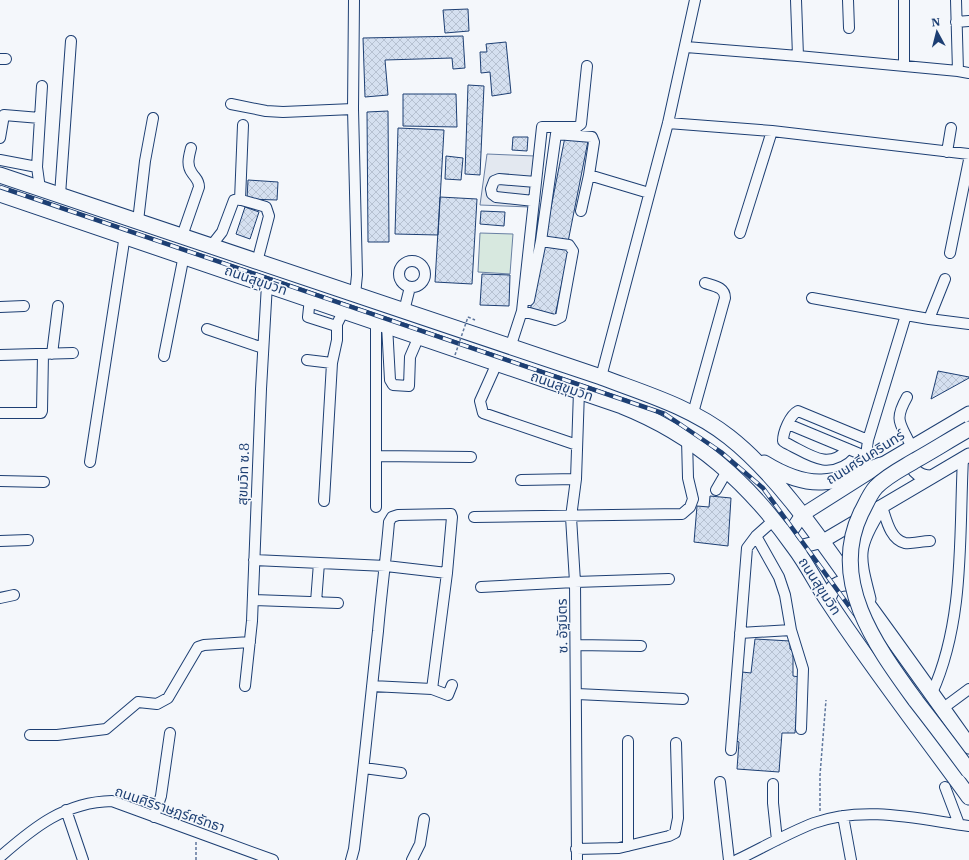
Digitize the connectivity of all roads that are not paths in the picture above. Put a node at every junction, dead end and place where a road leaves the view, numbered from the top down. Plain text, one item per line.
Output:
1 (354, 0) edge
2 (695, 0) edge
3 (796, 0) edge
4 (848, 0) edge
5 (904, 0) edge
6 (956, 0) edge
7 (969, 21) edge
8 (956, 22) junction
9 (849, 28) dead end
10 (71, 41) dead end
11 (686, 48) junction
12 (798, 56) junction
13 (587, 66) dead end
14 (904, 66) junction
15 (958, 71) junction
16 (969, 73) edge
17 (42, 86) dead end
18 (231, 104) dead end
19 (353, 109) junction
20 (40, 118) junction
21 (153, 118) dead end
22 (668, 123) junction
23 (243, 125) dead end
24 (951, 128) dead end
25 (772, 131) junction
26 (0, 138) edge
27 (192, 148) dead end
28 (947, 152) junction
29 (969, 154) edge
30 (0, 160) edge
31 (969, 160) edge
32 (37, 167) junction
33 (0, 175) edge
34 (589, 176) junction
35 (536, 182) junction
36 (40, 189) junction
37 (649, 193) junction
38 (0, 194) edge
39 (60, 196) junction
40 (240, 200) junction
41 (534, 201) junction
42 (580, 211) dead end
43 (138, 221) junction
44 (740, 233) dead end
45 (125, 235) junction
46 (182, 236) junction
47 (540, 241) junction
48 (211, 246) junction
49 (950, 253) dead end
50 (184, 255) junction
51 (257, 262) junction
52 (945, 279) dead end
53 (705, 283) dead end
54 (267, 284) junction
55 (410, 287) dead end
56 (356, 295) junction
57 (310, 298) junction
58 (812, 298) dead end
59 (24, 306) dead end
60 (58, 306) dead end
61 (0, 307) edge
62 (344, 310) junction
63 (404, 311) junction
64 (524, 311) junction
65 (906, 315) junction
66 (929, 319) junction
67 (381, 323) junction
68 (337, 324) junction
69 (969, 324) edge
70 (207, 329) dead end
71 (418, 339) junction
72 (263, 348) junction
73 (510, 348) junction
74 (73, 353) dead end
75 (442, 353) dead end
76 (48, 354) junction
77 (0, 355) edge
78 (164, 356) dead end
79 (307, 360) dead end
80 (332, 363) junction
81 (497, 363) junction
82 (601, 377) junction
83 (579, 391) junction
84 (907, 397) dead end
85 (0, 413) edge
86 (693, 413) junction
87 (969, 413) edge
88 (788, 424) junction
89 (969, 429) edge
90 (687, 439) junction
91 (868, 440) junction
92 (577, 445) junction
93 (914, 445) junction
94 (848, 449) junction
95 (749, 454) junction
96 (377, 456) junction
97 (865, 456) junction
98 (471, 457) dead end
99 (966, 457) edge
100 (90, 462) dead end
101 (880, 465) junction
102 (727, 471) junction
103 (864, 472) junction
104 (931, 477) junction
105 (576, 479) junction
106 (521, 480) dead end
107 (0, 481) edge
108 (44, 482) dead end
109 (716, 490) dead end
110 (324, 501) dead end
111 (376, 507) dead end
112 (880, 508) junction
113 (802, 515) junction
114 (571, 516) junction
115 (474, 517) dead end
116 (774, 520) junction
117 (965, 531) edge
118 (756, 536) junction
119 (28, 540) dead end
120 (0, 541) edge
121 (822, 541) junction
122 (930, 541) dead end
123 (791, 542) junction
124 (254, 560) junction
125 (319, 563) junction
126 (386, 566) junction
127 (447, 573) junction
128 (669, 579) dead end
129 (575, 582) junction
130 (852, 583) junction
131 (482, 587) dead end
132 (14, 595) dead end
133 (0, 598) edge
134 (253, 600) junction
135 (828, 600) junction
136 (316, 602) junction
137 (338, 603) dead end
138 (870, 608) junction
139 (791, 630) junction
140 (740, 633) junction
141 (250, 642) junction
142 (576, 644) junction
143 (641, 646) dead end
144 (452, 685) dead end
145 (245, 686) dead end
146 (372, 686) junction
147 (969, 689) edge
148 (432, 690) junction
149 (932, 693) junction
150 (577, 694) junction
151 (683, 699) dead end
152 (942, 709) junction
153 (801, 729) dead end
154 (170, 733) dead end
155 (30, 735) dead end
156 (628, 741) dead end
157 (676, 743) dead end
158 (969, 746) edge
159 (731, 750) dead end
160 (364, 768) junction
161 (969, 771) edge
162 (401, 773) dead end
163 (720, 782) dead end
164 (773, 784) dead end
165 (945, 787) dead end
166 (969, 797) edge
167 (66, 810) junction
168 (843, 816) junction
169 (154, 817) junction
170 (424, 819) dead end
171 (964, 825) edge
172 (777, 840) junction
173 (628, 846) junction
174 (576, 849) junction
175 (0, 857) edge
176 (83, 860) edge
177 (273, 860) edge
178 (351, 860) edge
179 (412, 860) edge
180 (577, 860) edge
181 (729, 860) edge
182 (737, 860) edge
183 (851, 860) edge

1 - 19 street
2 - 11 street
3 - 12 street
4 - 9 street
5 - 14 street
6 - 8 street
7 - 8 street
8 - 15 street
10 - 39 street
11 - 12 street
11 - 22 street
12 - 14 street
13 - 35 street
14 - 15 street
15 - 16 street
17 - 20 street
18 - 19 street
19 - 56 street
20 - 26 street
20 - 32 street
21 - 43 street
22 - 25 street
22 - 37 street
23 - 40 street
24 - 28 street
25 - 28 street
25 - 44 street
27 - 46 street
28 - 29 street
30 - 32 street
31 - 49 street
32 - 36 street
33 - 36 highway, ถนนสุขุมวิท
34 - 37 street
34 - 42 street
34 - 47 street
35 - 41 street
35 - 41 street
36 - 39 highway, ถนนสุขุมวิท
37 - 82 street
38 - 45 highway, ถนนสุขุมวิท
39 - 43 highway, ถนนสุขุมวิท
40 - 48 street
40 - 51 street
41 - 64 street
43 - 46 highway, ถนนสุขุมวิท
45 - 50 highway, ถนนสุขุมวิท
45 - 100 street
46 - 48 highway, ถนนสุขุมวิท
47 - 64 street
47 - 64 street
48 - 51 highway, ถนนสุขุมวิท
50 - 54 highway, ถนนสุขุมวิท
50 - 78 street
51 - 56 highway, ถนนสุขุมวิท
52 - 66 street
53 - 86 street
54 - 57 highway, ถนนสุขุมวิท
54 - 72 street, สุขมวิท ซ.8
55 - 63 street
56 - 63 highway, ถนนสุขุมวิท
57 - 62 highway, ถนนสุขุมวิท
57 - 68 street
58 - 65 street
59 - 61 street
60 - 76 street
62 - 67 highway, ถนนสุขุมวิท
62 - 68 street
63 - 73 highway, ถนนสุขุมวิท
64 - 73 street
65 - 66 street
65 - 91 street
66 - 69 street
67 - 71 highway, ถนนสุขุมวิท
67 - 71 street
67 - 96 street
68 - 80 street
70 - 72 street
71 - 75 street
71 - 81 highway, ถนนสุขุมวิท
72 - 124 street, สุขมวิท ซ.8
73 - 82 highway, ถนนสุขุมวิท
74 - 76 street
76 - 77 street
76 - 85 street
79 - 80 street
80 - 110 street
81 - 83 highway, ถนนสุขุมวิท
81 - 92 street
82 - 86 highway, ถนนสุขุมวิท
83 - 90 highway, ถนนสุขุมวิท
83 - 92 street, ซ. อัฐมิตร
84 - 93 street
86 - 95 highway, ถนนสุขุมวิท
87 - 93 main road, ถนนศรีนครินทร์
88 - 91 street
88 - 94 street
88 - 94 street
89 - 161 highway, bridge
90 - 102 highway, ถนนสุขุมวิท
90 - 114 street
91 - 97 street
92 - 105 street, ซ. อัฐมิตร
93 - 101 main road, ถนนศรีนครินทร์
93 - 104 main road
94 - 97 street
95 - 102 highway
95 - 103 highway
95 - 113 highway, ถนนสุขุมวิท
96 - 98 street
96 - 111 street
97 - 103 street
99 - 104 main road
99 - 117 street
101 - 103 highway
101 - 113 main road, ถนนศรีนครินทร์
102 - 109 street
102 - 116 highway, ถนนสุขุมวิท
104 - 112 main road
105 - 106 street
105 - 114 street, ซ. อัฐมิตร
107 - 108 street
112 - 121 main road
112 - 122 street
112 - 138 highway
113 - 121 highway, ถนนสุขุมวิท
113 - 123 main road, ถนนศรีนครินทร์
114 - 115 street
114 - 129 street, ซ. อัฐมิตร
116 - 118 street
116 - 123 highway, ถนนสุขุมวิท
117 - 149 street
118 - 139 street
118 - 140 street
119 - 120 street
121 - 123 main road
121 - 130 highway, ถนนสุขุมวิท
123 - 135 highway, ถนนสุขุมวิท
124 - 125 street
124 - 134 street, สุขมวิท ซ.8
125 - 126 street
125 - 136 street
126 - 127 street
126 - 127 street
126 - 146 street
127 - 148 street
128 - 129 street
129 - 131 street
129 - 142 street, ซ. อัฐมิตร
130 - 135 highway
130 - 138 highway, ถนนสุขุมวิท
132 - 133 street
134 - 136 street
134 - 141 street, สุขมวิท ซ.8
135 - 166 highway, ถนนสุขุมวิท
136 - 137 street
138 - 149 highway, ถนนสุขุมวิท
139 - 140 street
139 - 153 street
140 - 159 street
141 - 145 street, สุขมวิท ซ.8
141 - 155 street
142 - 143 street
142 - 150 street, ซ. อัฐมิตร
144 - 148 street
146 - 148 street
146 - 160 street
147 - 152 street
149 - 152 highway, ถนนสุขุมวิท
150 - 151 street
150 - 174 street, ซ. อัฐมิตร
152 - 158 highway, ถนนสุขุมวิท
154 - 169 street
156 - 173 street
157 - 173 street
160 - 162 street
160 - 178 street
163 - 181 street
164 - 172 street
165 - 171 street
167 - 169 street, ถนนศิริราษฎร์ศรัทธา
167 - 175 street, ถนนศิริราษฎร์ศรัทธา
167 - 176 street
168 - 171 street
168 - 172 street
168 - 183 street
169 - 177 street, ถนนศิริราษฎร์ศรัทธา
170 - 179 street
172 - 182 street
173 - 174 street
174 - 180 street, ซ. อัฐมิตร

